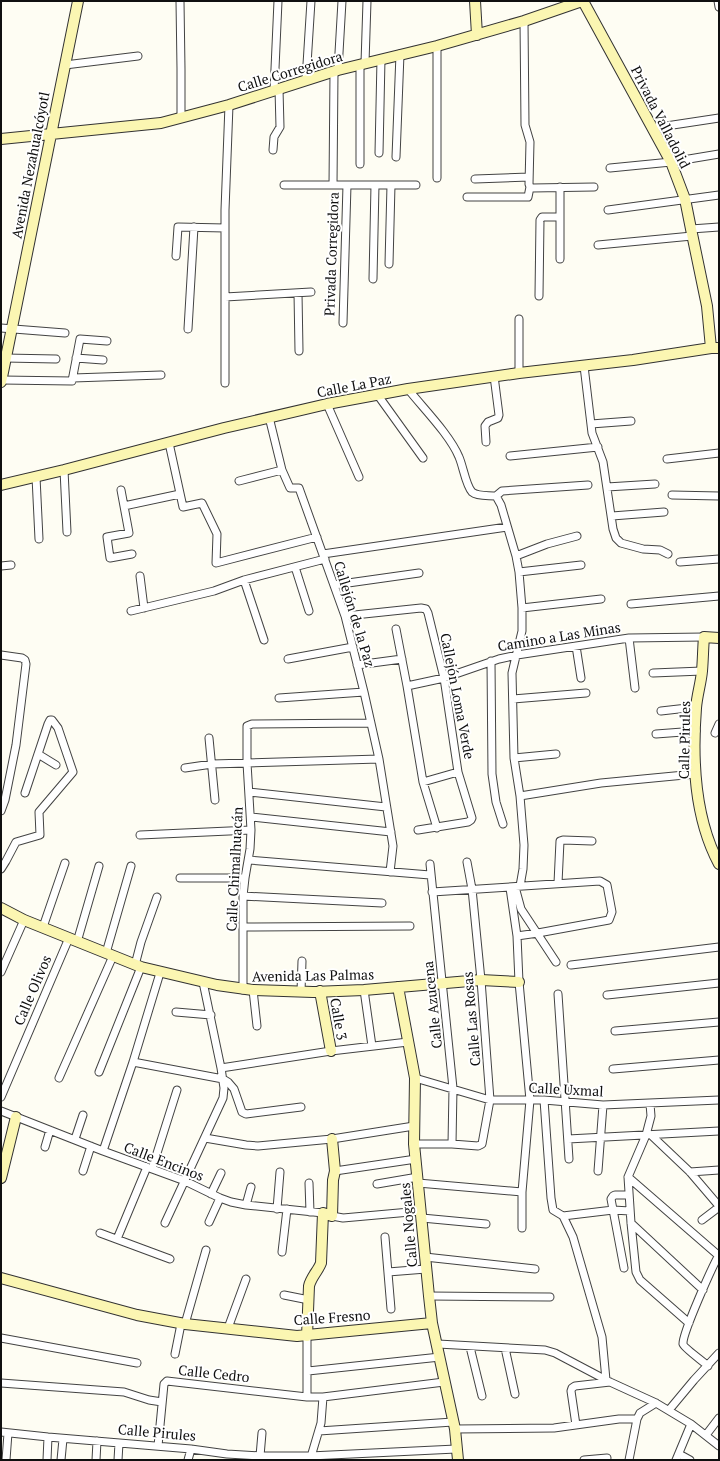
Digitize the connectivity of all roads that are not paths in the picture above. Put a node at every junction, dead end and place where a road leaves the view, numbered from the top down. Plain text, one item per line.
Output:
1 (78, 1) edge
2 (180, 1) edge
3 (278, 1) edge
4 (311, 1) edge
5 (342, 1) edge
6 (367, 1) edge
7 (475, 1) edge
8 (582, 1) edge
9 (718, 1) edge
10 (561, 4) edge
11 (719, 7) edge
12 (524, 21) junction
13 (477, 35) junction
14 (437, 46) junction
15 (400, 54) junction
16 (138, 56) dead end
17 (381, 59) junction
18 (362, 64) junction
19 (64, 65) junction
20 (336, 71) junction
21 (306, 80) junction
22 (277, 90) junction
23 (229, 105) junction
24 (181, 118) junction
25 (719, 118) edge
26 (653, 128) junction
27 (52, 134) junction
28 (1, 139) edge
29 (274, 150) dead end
30 (379, 153) dead end
31 (719, 154) edge
32 (396, 157) dead end
33 (671, 162) junction
34 (360, 164) dead end
35 (610, 168) dead end
36 (529, 177) junction
37 (437, 178) dead end
38 (475, 179) dead end
39 (284, 185) dead end
40 (333, 185) junction
41 (347, 185) junction
42 (375, 185) junction
43 (391, 185) junction
44 (416, 185) dead end
45 (594, 186) dead end
46 (530, 187) junction
47 (560, 188) junction
48 (719, 195) edge
49 (468, 197) dead end
50 (685, 200) junction
51 (608, 210) dead end
52 (560, 217) junction
53 (194, 227) junction
54 (719, 227) edge
55 (225, 228) junction
56 (692, 233) junction
57 (598, 245) dead end
58 (176, 256) dead end
59 (560, 259) dead end
60 (389, 264) dead end
61 (373, 279) dead end
62 (312, 292) dead end
63 (298, 293) junction
64 (539, 296) dead end
65 (225, 297) junction
66 (519, 319) dead end
67 (343, 323) dead end
68 (6, 329) edge
69 (188, 329) dead end
70 (65, 333) dead end
71 (107, 341) dead end
72 (715, 348) edge
73 (299, 351) dead end
74 (5, 358) junction
75 (76, 358) junction
76 (56, 359) dead end
77 (103, 360) dead end
78 (584, 366) junction
79 (519, 373) junction
80 (161, 375) dead end
81 (494, 376) junction
82 (73, 378) junction
83 (1, 381) edge
84 (225, 383) dead end
85 (408, 389) junction
86 (377, 394) junction
87 (327, 404) junction
88 (269, 417) junction
89 (631, 421) dead end
90 (591, 424) junction
91 (486, 442) dead end
92 (169, 443) junction
93 (598, 447) junction
94 (719, 453) edge
95 (510, 456) dead end
96 (423, 458) dead end
97 (667, 459) dead end
98 (64, 470) junction
99 (282, 470) junction
100 (36, 477) junction
101 (359, 477) dead end
102 (239, 481) dead end
103 (655, 484) dead end
104 (1, 485) edge
105 (588, 485) dead end
106 (607, 488) junction
107 (121, 490) dead end
108 (180, 494) junction
109 (672, 495) dead end
110 (496, 496) junction
111 (719, 496) edge
112 (124, 506) junction
113 (664, 512) dead end
114 (612, 516) junction
115 (507, 527) junction
116 (67, 532) dead end
117 (577, 536) dead end
118 (317, 537) junction
119 (39, 539) dead end
120 (132, 554) dead end
121 (668, 554) dead end
122 (516, 556) junction
123 (324, 557) junction
124 (719, 559) edge
125 (680, 562) dead end
126 (11, 565) dead end
127 (1, 566) edge
128 (581, 566) dead end
129 (295, 567) junction
130 (519, 572) junction
131 (419, 573) dead end
132 (140, 576) dead end
133 (244, 580) junction
134 (334, 585) junction
135 (719, 596) edge
136 (601, 599) dead end
137 (631, 604) dead end
138 (144, 608) junction
139 (522, 608) junction
140 (131, 611) dead end
141 (309, 611) dead end
142 (345, 616) junction
143 (396, 629) dead end
144 (704, 637) junction
145 (629, 638) junction
146 (719, 638) edge
147 (264, 640) dead end
148 (576, 646) junction
149 (353, 647) junction
150 (1, 655) edge
151 (517, 655) junction
152 (288, 659) dead end
153 (402, 659) junction
154 (491, 662) junction
155 (357, 665) junction
156 (702, 671) junction
157 (653, 674) dead end
158 (444, 678) junction
159 (581, 678) dead end
160 (407, 686) junction
161 (635, 688) dead end
162 (364, 692) junction
163 (586, 693) dead end
164 (279, 698) dead end
165 (513, 698) junction
166 (696, 707) junction
167 (661, 711) dead end
168 (370, 722) junction
169 (719, 724) edge
170 (696, 731) junction
171 (715, 733) dead end
172 (656, 734) dead end
173 (209, 738) dead end
174 (38, 754) junction
175 (556, 754) dead end
176 (514, 758) junction
177 (379, 759) junction
178 (247, 763) junction
179 (212, 764) junction
180 (56, 765) dead end
181 (185, 768) dead end
182 (458, 772) junction
183 (695, 774) junction
184 (423, 782) junction
185 (249, 792) junction
186 (25, 793) dead end
187 (520, 796) junction
188 (215, 800) dead end
189 (386, 807) junction
190 (1, 812) edge
191 (251, 817) junction
192 (503, 824) dead end
193 (437, 828) junction
194 (251, 830) junction
195 (418, 830) dead end
196 (391, 832) junction
197 (140, 834) dead end
198 (592, 841) dead end
199 (249, 860) junction
200 (467, 862) dead end
201 (65, 863) dead end
202 (430, 864) dead end
203 (719, 864) edge
204 (99, 866) dead end
205 (131, 866) dead end
206 (1, 868) edge
207 (390, 872) junction
208 (430, 875) junction
209 (180, 878) dead end
210 (245, 878) junction
211 (558, 883) junction
212 (515, 887) junction
213 (472, 889) junction
214 (432, 892) junction
215 (243, 896) junction
216 (157, 897) dead end
217 (382, 903) dead end
218 (1, 908) edge
219 (24, 920) junction
220 (410, 926) dead end
221 (43, 927) junction
222 (243, 927) junction
223 (538, 933) junction
224 (517, 936) junction
225 (73, 940) junction
226 (719, 947) edge
227 (109, 955) junction
228 (302, 961) dead end
229 (556, 962) dead end
230 (571, 965) dead end
231 (138, 966) junction
232 (1, 972) edge
233 (160, 973) junction
234 (481, 980) junction
235 (203, 982) junction
236 (519, 982) junction
237 (443, 983) junction
238 (719, 983) edge
239 (398, 987) junction
240 (248, 990) junction
241 (364, 990) junction
242 (320, 991) junction
243 (301, 992) junction
244 (558, 994) dead end
245 (606, 995) dead end
246 (176, 1012) dead end
247 (211, 1015) junction
248 (719, 1022) edge
249 (257, 1026) dead end
250 (615, 1031) dead end
251 (408, 1042) junction
252 (372, 1046) junction
253 (331, 1051) junction
254 (719, 1060) edge
255 (133, 1062) junction
256 (221, 1068) junction
257 (613, 1069) dead end
258 (99, 1072) dead end
259 (59, 1078) dead end
260 (415, 1078) junction
261 (223, 1079) junction
262 (453, 1088) junction
263 (177, 1090) dead end
264 (1, 1097) edge
265 (490, 1100) junction
266 (530, 1100) junction
267 (544, 1100) junction
268 (719, 1100) edge
269 (565, 1103) junction
270 (650, 1104) junction
271 (603, 1105) junction
272 (301, 1107) dead end
273 (1, 1111) edge
274 (83, 1115) dead end
275 (16, 1117) junction
276 (414, 1126) junction
277 (50, 1130) junction
278 (719, 1131) edge
279 (649, 1135) junction
280 (205, 1138) junction
281 (600, 1138) junction
282 (332, 1139) junction
283 (568, 1139) junction
284 (75, 1140) junction
285 (414, 1144) junction
286 (452, 1144) junction
287 (91, 1146) junction
288 (45, 1147) dead end
289 (103, 1151) junction
290 (416, 1159) junction
291 (569, 1160) dead end
292 (149, 1168) junction
293 (719, 1170) edge
294 (83, 1171) dead end
295 (335, 1171) junction
296 (280, 1172) dead end
297 (598, 1172) dead end
298 (690, 1172) junction
299 (221, 1173) dead end
300 (628, 1177) junction
301 (1, 1178) edge
302 (418, 1180) junction
303 (185, 1181) junction
304 (309, 1183) dead end
305 (377, 1184) dead end
306 (251, 1186) dead end
307 (522, 1192) junction
308 (212, 1194) junction
309 (628, 1194) junction
310 (220, 1198) junction
311 (246, 1205) junction
312 (719, 1206) edge
313 (277, 1209) junction
314 (287, 1209) junction
315 (613, 1210) junction
316 (630, 1211) junction
317 (310, 1212) junction
318 (327, 1215) junction
319 (421, 1215) junction
320 (563, 1216) junction
321 (702, 1220) dead end
322 (209, 1222) dead end
323 (166, 1223) dead end
324 (631, 1223) junction
325 (486, 1224) dead end
326 (522, 1228) dead end
327 (100, 1233) dead end
328 (385, 1237) dead end
329 (117, 1239) junction
330 (206, 1250) dead end
331 (282, 1252) dead end
332 (719, 1255) edge
333 (425, 1257) junction
334 (170, 1259) dead end
335 (624, 1268) dead end
336 (426, 1269) junction
337 (535, 1269) dead end
338 (388, 1272) junction
339 (1, 1278) edge
340 (246, 1279) dead end
341 (703, 1290) junction
342 (284, 1295) dead end
343 (429, 1296) junction
344 (550, 1298) dead end
345 (309, 1300) junction
346 (391, 1309) dead end
347 (432, 1323) junction
348 (689, 1323) junction
349 (183, 1324) junction
350 (228, 1328) junction
351 (307, 1336) junction
352 (1, 1338) edge
353 (438, 1344) junction
354 (470, 1347) junction
355 (505, 1348) junction
356 (719, 1353) edge
357 (175, 1354) dead end
358 (440, 1358) junction
359 (137, 1363) dead end
360 (708, 1366) junction
361 (308, 1371) junction
362 (608, 1381) junction
363 (444, 1382) junction
364 (1, 1383) edge
365 (515, 1394) dead end
366 (307, 1396) junction
367 (482, 1396) dead end
368 (323, 1397) junction
369 (162, 1402) junction
370 (656, 1403) junction
371 (669, 1410) junction
372 (719, 1418) edge
373 (637, 1419) junction
374 (691, 1424) junction
375 (576, 1425) junction
376 (454, 1426) junction
377 (319, 1431) junction
378 (5, 1432) edge
379 (262, 1433) dead end
380 (706, 1435) junction
381 (48, 1437) junction
382 (63, 1439) junction
383 (98, 1441) junction
384 (119, 1443) junction
385 (158, 1446) junction
386 (719, 1446) edge
387 (191, 1449) junction
388 (456, 1449) junction
389 (226, 1457) edge
390 (261, 1457) edge
391 (678, 1457) edge
392 (310, 1458) edge
393 (607, 1458) dead end
394 (6, 1460) edge
395 (47, 1460) edge
396 (61, 1460) edge
397 (96, 1460) edge
398 (118, 1460) edge
399 (188, 1460) edge
400 (458, 1460) edge
401 (584, 1460) edge
402 (629, 1460) edge
403 (690, 1460) edge

1 - 19 main road, Avenida Nezahualcóyotl
2 - 24 street
3 - 22 street
4 - 21 street
5 - 20 street
6 - 18 street
7 - 13 main road
8 - 10 main road, Calle Corregidora
8 - 26 main road, Privada Valladolid
9 - 11 street
10 - 12 main road, Calle Corregidora
12 - 13 main road, Calle Corregidora
12 - 36 street
13 - 14 main road, Calle Corregidora
14 - 15 main road, Calle Corregidora
14 - 37 street
15 - 17 main road, Calle Corregidora
15 - 32 street
16 - 19 street
17 - 18 main road, Calle Corregidora
17 - 30 street
18 - 20 main road, Calle Corregidora
18 - 34 street
19 - 27 main road, Avenida Nezahualcóyotl
20 - 21 main road, Calle Corregidora
20 - 40 street
21 - 22 main road, Calle Corregidora
22 - 23 main road, Calle Corregidora
22 - 29 street
23 - 24 main road, Calle Corregidora
23 - 55 street
24 - 27 main road, Calle Corregidora
25 - 26 street
26 - 33 main road, Privada Valladolid
27 - 28 main road, Calle Corregidora
27 - 68 main road, Avenida Nezahualcóyotl
31 - 33 street
33 - 35 street
33 - 50 main road, Privada Valladolid
36 - 38 street
36 - 46 street
39 - 40 street
40 - 41 street
41 - 42 street
41 - 67 street, Privada Corregidora
42 - 43 street
42 - 61 street
43 - 44 street
43 - 60 street
45 - 47 street
46 - 47 street
46 - 49 street
47 - 52 street
48 - 50 street
50 - 51 street
50 - 56 main road, Privada Valladolid
52 - 59 street
52 - 64 street
53 - 55 street
53 - 58 street
53 - 69 street
54 - 56 street
55 - 65 street
56 - 57 street
56 - 72 main road, Privada Valladolid
62 - 63 street
63 - 65 street
63 - 73 street
65 - 84 street
66 - 79 street
68 - 70 street
68 - 74 main road, Avenida Nezahualcóyotl
71 - 75 street
72 - 78 main road, Calle La Paz
74 - 76 street
74 - 83 main road, Avenida Nezahualcóyotl
75 - 77 street
75 - 82 street
78 - 79 main road, Calle La Paz
78 - 90 street
79 - 81 main road, Calle La Paz
80 - 82 street
81 - 85 main road, Calle La Paz
81 - 91 street
82 - 83 street
85 - 86 main road, Calle La Paz
85 - 110 street
86 - 87 main road, Calle La Paz
86 - 96 street
87 - 88 main road, Calle La Paz
87 - 101 street
88 - 92 main road, Calle La Paz
88 - 99 street, Callejón de la Paz
89 - 90 street
90 - 93 street
92 - 98 main road, Calle La Paz
92 - 108 street
93 - 95 street
93 - 106 street
94 - 97 street
98 - 100 main road, Calle La Paz
98 - 116 street
99 - 102 street
99 - 118 street, Callejón de la Paz
100 - 104 main road, Calle La Paz
100 - 119 street
103 - 106 street
105 - 110 street
106 - 114 street
107 - 112 street
108 - 112 street
108 - 118 street
109 - 111 street
110 - 115 street
112 - 120 street
113 - 114 street
114 - 121 street
115 - 122 street
115 - 123 street
117 - 122 street
118 - 123 street, Callejón de la Paz
122 - 130 street
123 - 129 street
123 - 134 street, Callejón de la Paz
124 - 125 street
126 - 127 street
128 - 130 street
129 - 133 street
129 - 141 street
130 - 139 street
131 - 134 street
132 - 138 street
133 - 138 street
133 - 147 street
134 - 142 street, Callejón de la Paz
135 - 137 street
136 - 139 street
138 - 140 street
139 - 151 street
142 - 149 street, Callejón de la Paz
142 - 158 street, Callejón Loma Verde
143 - 153 street
144 - 145 street, Camino a Las Minas
144 - 146 main road, Camino a Las Minas
144 - 156 main road, Calle Pirules
145 - 148 street, Camino a Las Minas
145 - 161 street
148 - 151 street, Camino a Las Minas
148 - 159 street
149 - 152 street
149 - 155 street, Callejón de la Paz
150 - 190 street
151 - 154 street, Camino a Las Minas
151 - 165 street
153 - 155 street
153 - 160 street
154 - 158 street, Camino a Las Minas
154 - 192 street
155 - 162 street, Callejón de la Paz
156 - 157 street
156 - 166 main road, Calle Pirules
158 - 160 street, Camino a Las Minas
158 - 182 street, Callejón Loma Verde
160 - 184 street
162 - 164 street
162 - 168 street, Callejón de la Paz
163 - 165 street
165 - 176 street
166 - 167 street
166 - 170 main road, Calle Pirules
168 - 177 street, Callejón de la Paz
168 - 178 street, Calle Chimalhuacán
169 - 171 street
170 - 172 street
170 - 183 main road, Calle Pirules
173 - 179 street
174 - 180 street
174 - 186 street
174 - 206 street
175 - 176 street
176 - 187 street
177 - 178 street
177 - 189 street, Callejón de la Paz
178 - 179 street
178 - 185 street, Calle Chimalhuacán
179 - 181 street
179 - 188 street
182 - 184 street
182 - 193 street, Callejón Loma Verde
183 - 187 street
183 - 203 main road, Calle Pirules
184 - 193 street
185 - 189 street
185 - 191 street, Calle Chimalhuacán
187 - 212 street
189 - 196 street, Callejón de la Paz
191 - 194 street, Calle Chimalhuacán
191 - 196 street
193 - 195 street
194 - 197 street
194 - 199 street, Calle Chimalhuacán
196 - 207 street, Callejón de la Paz
198 - 211 street
199 - 207 street
199 - 210 street, Calle Chimalhuacán
200 - 213 street, Calle Las Rosas
201 - 221 street
202 - 208 street, Calle Azucena
204 - 225 street, Calle Olivos
205 - 227 street
207 - 208 street
208 - 214 street, Calle Azucena
209 - 210 street
210 - 215 street, Calle Chimalhuacán
211 - 212 street
211 - 223 street
212 - 213 street
212 - 223 street
212 - 224 street
213 - 214 street
213 - 234 street, Calle Las Rosas
214 - 237 street, Calle Azucena
215 - 217 street
215 - 222 street, Calle Chimalhuacán
216 - 231 street
218 - 219 main road, Avenida Las Palmas
219 - 221 main road, Avenida Las Palmas
219 - 232 street
220 - 222 street
221 - 225 main road, Avenida Las Palmas
222 - 240 street, Calle Chimalhuacán
223 - 224 street
223 - 229 street
224 - 236 street
225 - 227 main road, Avenida Las Palmas
225 - 264 street, Calle Olivos
226 - 230 street
227 - 231 main road, Avenida Las Palmas
227 - 259 street
228 - 243 street
231 - 233 main road, Avenida Las Palmas
231 - 258 street
233 - 235 main road, Avenida Las Palmas
233 - 255 street
234 - 236 main road, Avenida Las Palmas
234 - 237 main road, Avenida Las Palmas
234 - 265 street, Calle Las Rosas
235 - 240 main road, Avenida Las Palmas
235 - 247 street
236 - 266 street
237 - 239 main road, Avenida Las Palmas
237 - 262 street, Calle Azucena
238 - 245 street
239 - 241 main road, Avenida Las Palmas
239 - 251 main road, Calle Nogales
240 - 243 main road, Avenida Las Palmas
240 - 249 street, Calle Chimalhuacán
241 - 242 main road, Avenida Las Palmas
241 - 252 street
242 - 243 main road, Avenida Las Palmas
242 - 253 main road, Calle 3
244 - 269 street
246 - 247 street
247 - 256 street
248 - 250 street
251 - 252 street
251 - 260 main road, Calle Nogales
252 - 253 street
253 - 256 street
254 - 257 street
255 - 261 street
255 - 289 street
256 - 261 street
260 - 262 street, Calle Uxmal
260 - 276 main road, Calle Nogales
261 - 272 street
261 - 280 street
262 - 265 street, Calle Uxmal
262 - 286 street, Calle Azucena
263 - 292 street
265 - 266 street, Calle Uxmal
265 - 286 street, Calle Las Rosas
266 - 267 street, Calle Uxmal
266 - 307 street
267 - 269 street, Calle Uxmal
267 - 320 street
268 - 270 street, Calle Uxmal
269 - 271 street, Calle Uxmal
269 - 283 street
270 - 271 street, Calle Uxmal
270 - 279 street
271 - 281 street
273 - 275 street, Calle Encinos
274 - 284 street
275 - 277 street, Calle Encinos
275 - 301 main road
276 - 282 street
276 - 285 main road, Calle Nogales
277 - 284 street, Calle Encinos
277 - 288 street
278 - 279 street
279 - 281 street
279 - 298 street
279 - 300 street
280 - 282 street
280 - 303 street
281 - 283 street
281 - 297 street
282 - 295 main road
283 - 291 street
284 - 287 street, Calle Encinos
285 - 286 street
285 - 290 main road, Calle Nogales
287 - 289 street, Calle Encinos
287 - 294 street
289 - 292 street, Calle Encinos
290 - 295 street
290 - 302 main road, Calle Nogales
292 - 303 street, Calle Encinos
292 - 329 street
293 - 298 street
295 - 318 main road
296 - 313 street
298 - 312 street
299 - 308 street
300 - 309 street
300 - 332 street
302 - 305 street
302 - 307 street
302 - 319 main road, Calle Nogales
303 - 308 street, Calle Encinos
303 - 323 street
304 - 317 street
306 - 311 street
307 - 326 street
308 - 310 street, Calle Encinos
309 - 315 street
309 - 316 street
310 - 311 street, Calle Encinos
310 - 322 street
311 - 313 street, Calle Encinos
312 - 321 street
313 - 314 street, Calle Encinos
314 - 317 street, Calle Encinos
314 - 331 street
315 - 316 street
315 - 320 street
315 - 335 street
316 - 324 street
317 - 318 street, Calle Encinos
318 - 319 street, Calle Encinos
318 - 345 main road
319 - 325 street, Calle Encinos
319 - 333 main road, Calle Nogales
320 - 362 street
324 - 341 street
324 - 348 street
327 - 329 street
328 - 338 street
329 - 334 street
330 - 349 street
332 - 341 street
333 - 336 main road, Calle Nogales
333 - 337 street
336 - 338 street
336 - 343 main road, Calle Nogales
338 - 346 street
339 - 349 main road, Calle Fresno
340 - 350 street
341 - 348 street
342 - 345 street
343 - 344 street
343 - 347 main road, Calle Nogales
345 - 351 main road
347 - 351 main road, Calle Fresno
347 - 353 main road, Calle Nogales
348 - 360 street
349 - 350 main road, Calle Fresno
349 - 357 street
350 - 351 main road, Calle Fresno
351 - 361 street
352 - 359 street
353 - 354 street
353 - 358 main road, Calle Nogales
354 - 355 street
354 - 367 street
355 - 362 street
355 - 365 street
356 - 360 street
358 - 361 street
358 - 363 main road, Calle Nogales
360 - 371 street
361 - 366 street
362 - 370 street
362 - 375 street
363 - 368 street, Calle Cedro
363 - 376 main road, Calle Nogales
364 - 369 street
366 - 368 street, Calle Cedro
366 - 369 street, Calle Cedro
368 - 377 street
369 - 385 street
370 - 371 street
370 - 373 street
371 - 374 street
372 - 380 street
373 - 375 street
373 - 402 street
374 - 380 street
374 - 391 street
375 - 376 street
376 - 377 street
376 - 388 main road, Calle Nogales
377 - 392 street
378 - 381 street, Calle Pirules
378 - 394 street
379 - 390 street
380 - 386 street
381 - 382 street, Calle Pirules
381 - 395 street
382 - 383 street, Calle Pirules
382 - 396 street
383 - 384 street, Calle Pirules
383 - 397 street
384 - 385 street, Calle Pirules
384 - 398 street
385 - 387 street, Calle Pirules
387 - 389 street, Calle Pirules
387 - 399 street
388 - 392 street, Calle Pirules
388 - 400 main road, Calle Nogales
389 - 390 street, Calle Pirules
390 - 392 street, Calle Pirules
391 - 403 street
393 - 401 street

